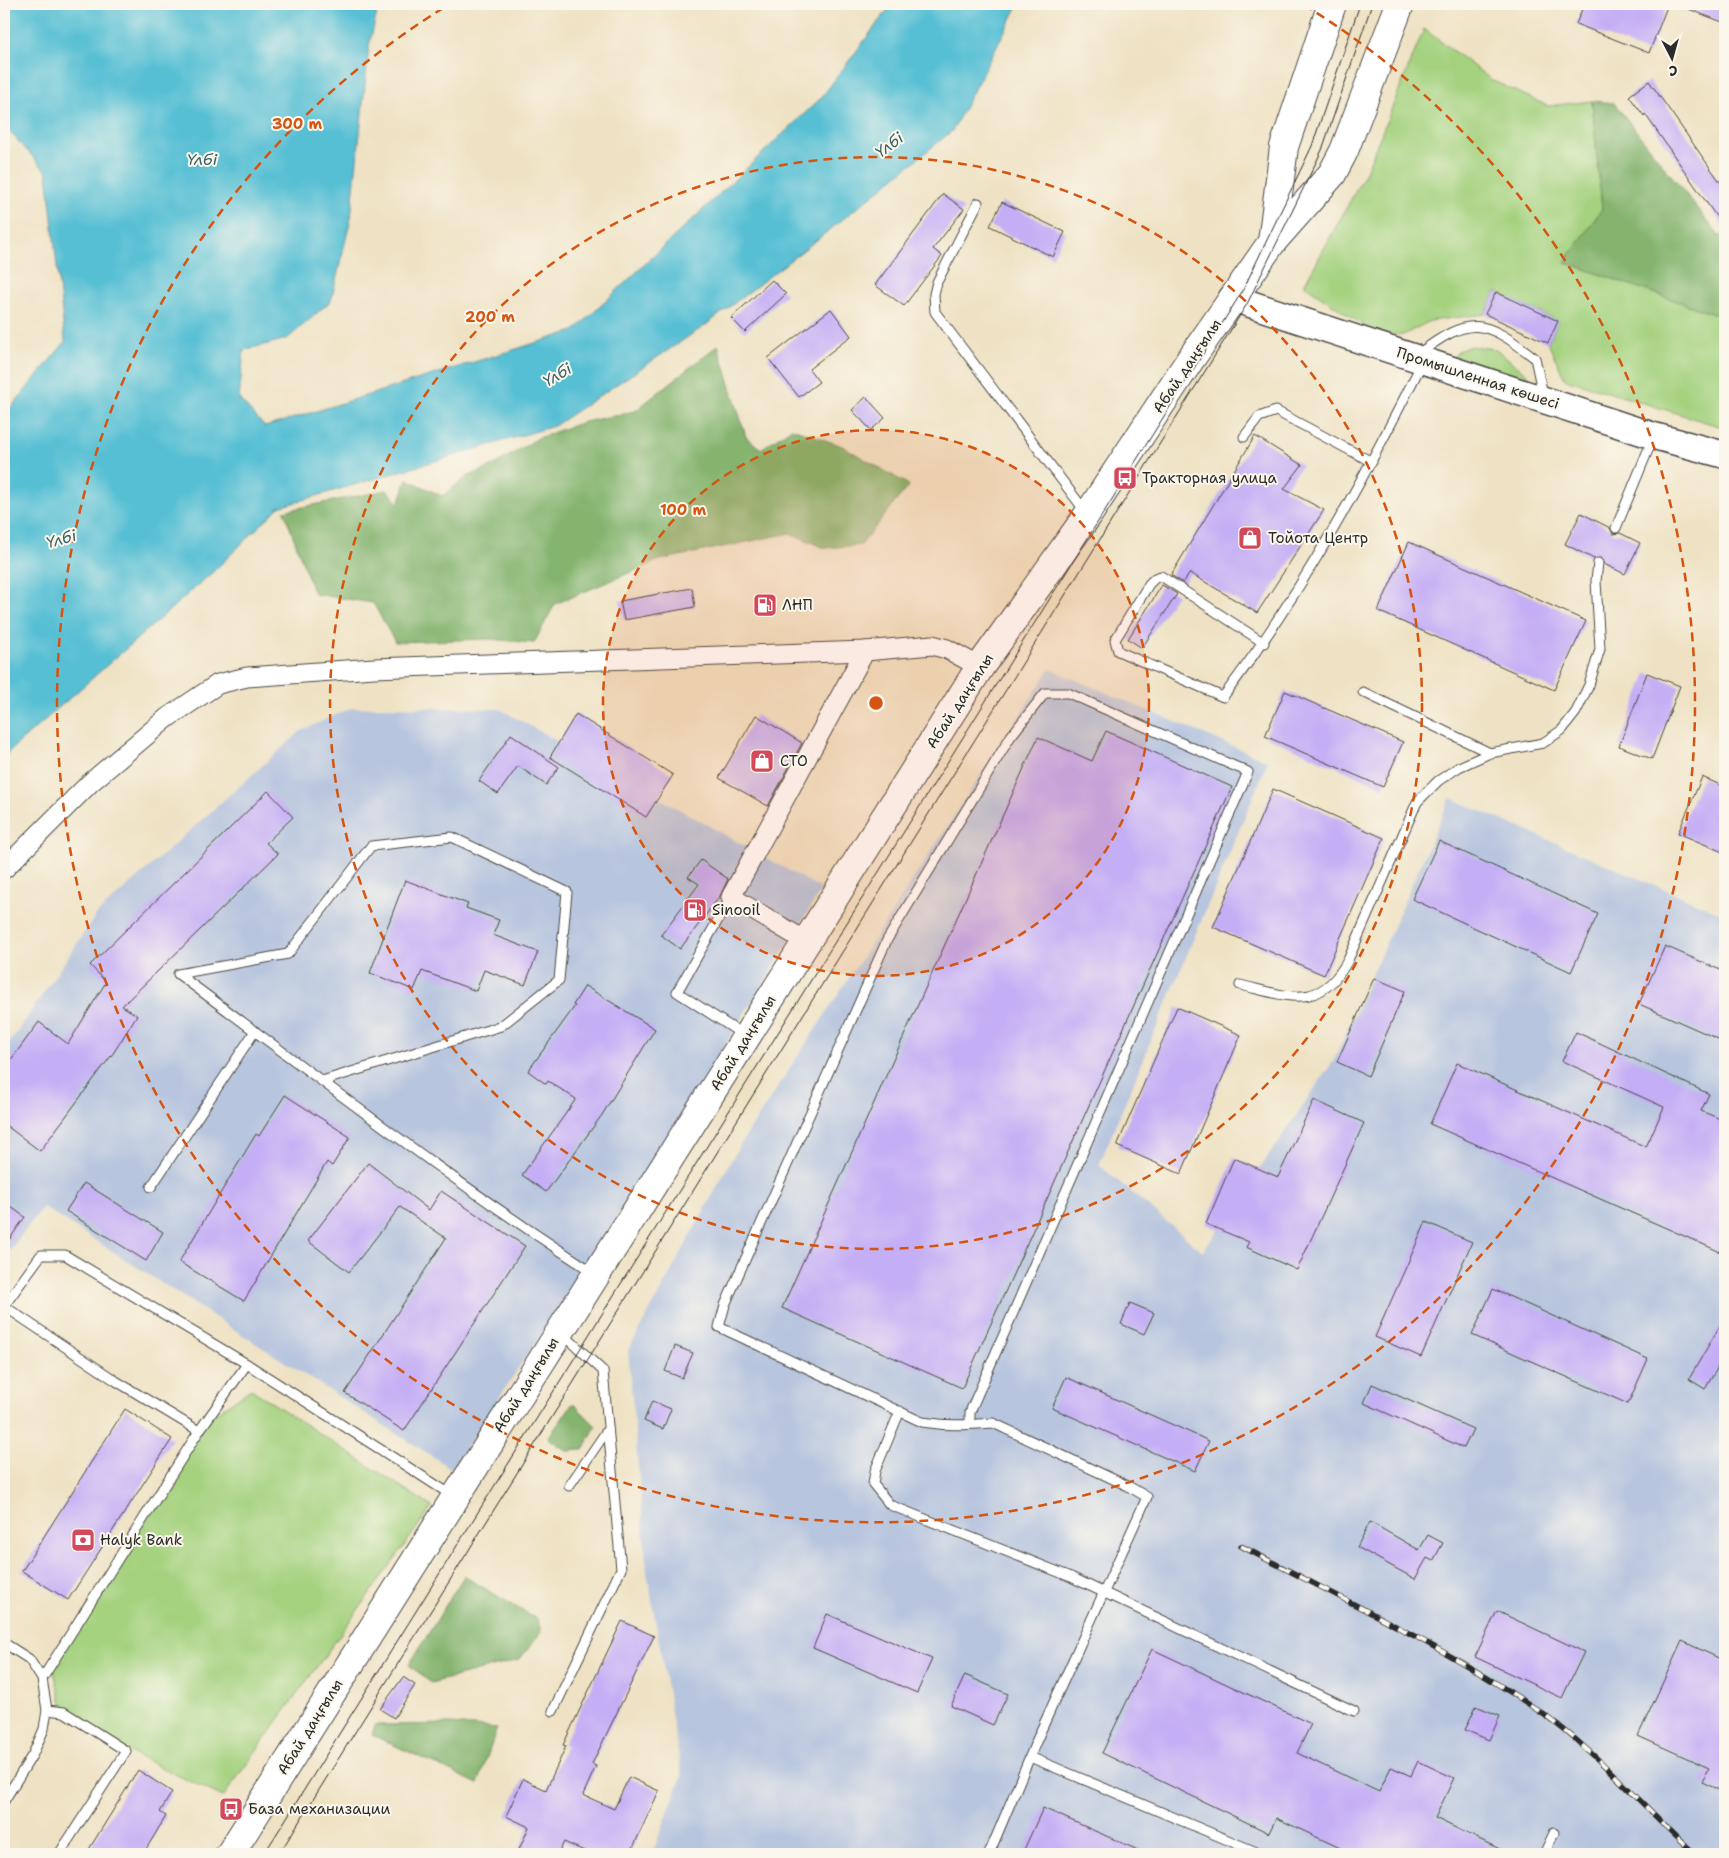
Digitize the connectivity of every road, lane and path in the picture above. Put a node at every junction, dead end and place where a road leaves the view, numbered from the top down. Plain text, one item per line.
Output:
1 (1332, 4) edge
2 (1400, 4) edge
3 (978, 203) dead end
4 (1272, 242) junction
5 (1232, 298) junction
6 (1419, 358) junction
7 (1544, 400) junction
8 (1654, 436) junction
9 (1244, 437) dead end
10 (1725, 455) edge
11 (1372, 462) junction
12 (1088, 515) junction
13 (1616, 528) dead end
14 (1598, 563) dead end
15 (1264, 643) junction
16 (866, 651) junction
17 (980, 667) junction
18 (1363, 692) dead end
19 (1490, 753) junction
20 (4, 869) edge
21 (730, 897) junction
22 (807, 942) junction
23 (1240, 986) dead end
24 (255, 1031) junction
25 (747, 1037) junction
26 (322, 1081) junction
27 (151, 1187) dead end
28 (596, 1274) junction
29 (4, 1306) edge
30 (560, 1331) junction
31 (247, 1364) junction
32 (900, 1411) junction
33 (970, 1424) junction
34 (608, 1429) junction
35 (199, 1431) junction
36 (569, 1486) dead end
37 (456, 1497) junction
38 (1104, 1592) junction
39 (4, 1643) edge
40 (42, 1679) junction
41 (47, 1710) junction
42 (553, 1711) dead end
43 (1354, 1711) dead end
44 (1030, 1757) junction
45 (7, 1789) edge
46 (4, 1801) edge
47 (1554, 1833) dead end
48 (59, 1854) edge
49 (230, 1854) edge
50 (989, 1854) edge
51 (1261, 1854) edge
52 (1544, 1854) edge

1 - 4 main road, Абай даңғылы
2 - 4 main road, Абай даңғылы
3 - 12 lane
4 - 5 main road, Абай даңғылы
5 - 6 main road, Промышленная көшесі
5 - 12 main road, Абай даңғылы
6 - 7 main road, Промышленная көшесі
6 - 7 lane
6 - 11 lane
7 - 8 main road, Промышленная көшесі
8 - 10 main road, Промышленная көшесі
8 - 13 lane
9 - 11 lane
11 - 15 lane
12 - 17 main road, Абай даңғылы
14 - 19 lane
15 - 15 lane
16 - 17 street
16 - 20 street
16 - 21 street
17 - 22 main road, Абай даңғылы
18 - 19 lane
19 - 23 lane
21 - 22 street
21 - 25 lane
22 - 25 main road, Абай даңғылы
24 - 26 lane
24 - 26 lane
24 - 27 lane
25 - 28 main road, Абай даңғылы
26 - 28 lane
28 - 30 main road, Абай даңғылы
29 - 31 lane
29 - 35 lane
30 - 34 lane
30 - 37 main road, Абай даңғылы
31 - 35 lane
31 - 37 lane
32 - 33 lane
32 - 33 lane
32 - 38 lane
33 - 38 lane
34 - 36 lane
34 - 42 lane
35 - 40 lane
37 - 49 main road, Абай даңғылы
38 - 43 lane
38 - 44 lane
39 - 40 lane
40 - 41 lane
41 - 45 lane
41 - 48 lane
44 - 50 lane
44 - 51 lane
45 - 46 lane
47 - 52 lane

